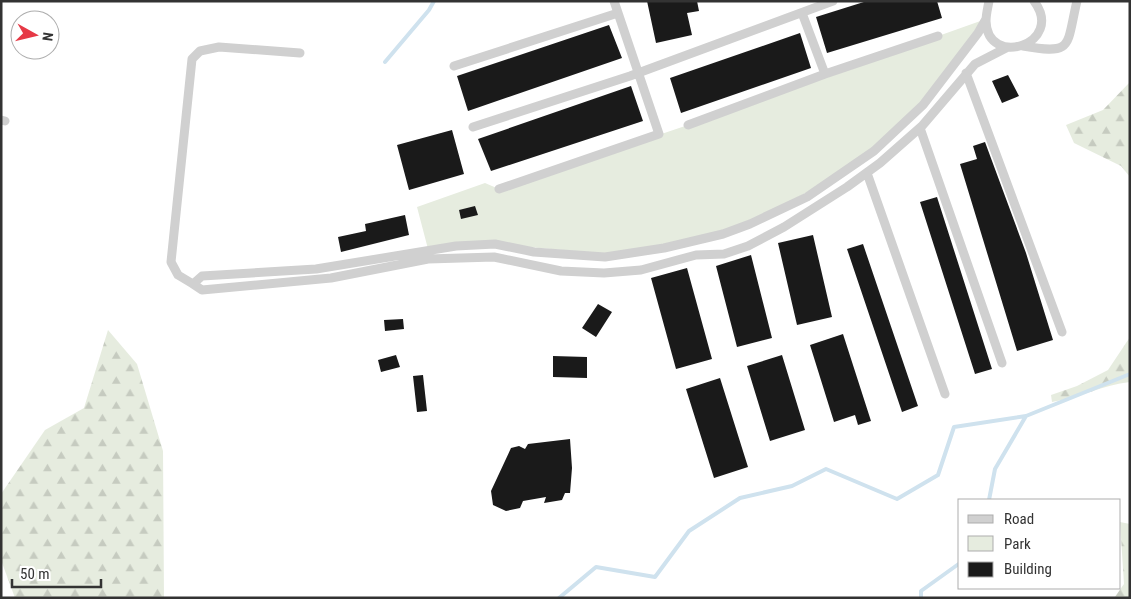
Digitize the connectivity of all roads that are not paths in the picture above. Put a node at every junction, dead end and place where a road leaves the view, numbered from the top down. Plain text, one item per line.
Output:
1 (614, 1) edge
2 (833, 1) edge
3 (1034, 1) edge
4 (1077, 1) edge
5 (990, 4) edge
6 (618, 13) junction
7 (802, 13) junction
8 (986, 19) junction
9 (938, 36) dead end
10 (1022, 46) junction
11 (1008, 47) junction
12 (300, 53) dead end
13 (454, 66) dead end
14 (639, 72) junction
15 (966, 73) junction
16 (825, 74) junction
17 (688, 125) dead end
18 (473, 127) dead end
19 (920, 128) junction
20 (867, 172) junction
21 (499, 189) dead end
22 (707, 239) junction
23 (556, 254) junction
24 (712, 254) junction
25 (561, 271) junction
26 (193, 284) junction
27 (1062, 332) dead end
28 (1002, 363) dead end
29 (945, 394) dead end

1 - 6 street
2 - 7 street
3 - 10 street
4 - 10 street
5 - 8 street
6 - 13 street
6 - 14 street
7 - 14 street
7 - 16 street
8 - 11 street
8 - 22 street
9 - 16 street
10 - 11 street
11 - 15 street
12 - 26 street
14 - 18 street
14 - 21 street
15 - 19 street
15 - 27 street
16 - 17 street
19 - 20 street
19 - 28 street
20 - 24 street
20 - 29 street
22 - 23 street
22 - 24 street
23 - 25 street
23 - 26 street
24 - 25 street
25 - 26 street

